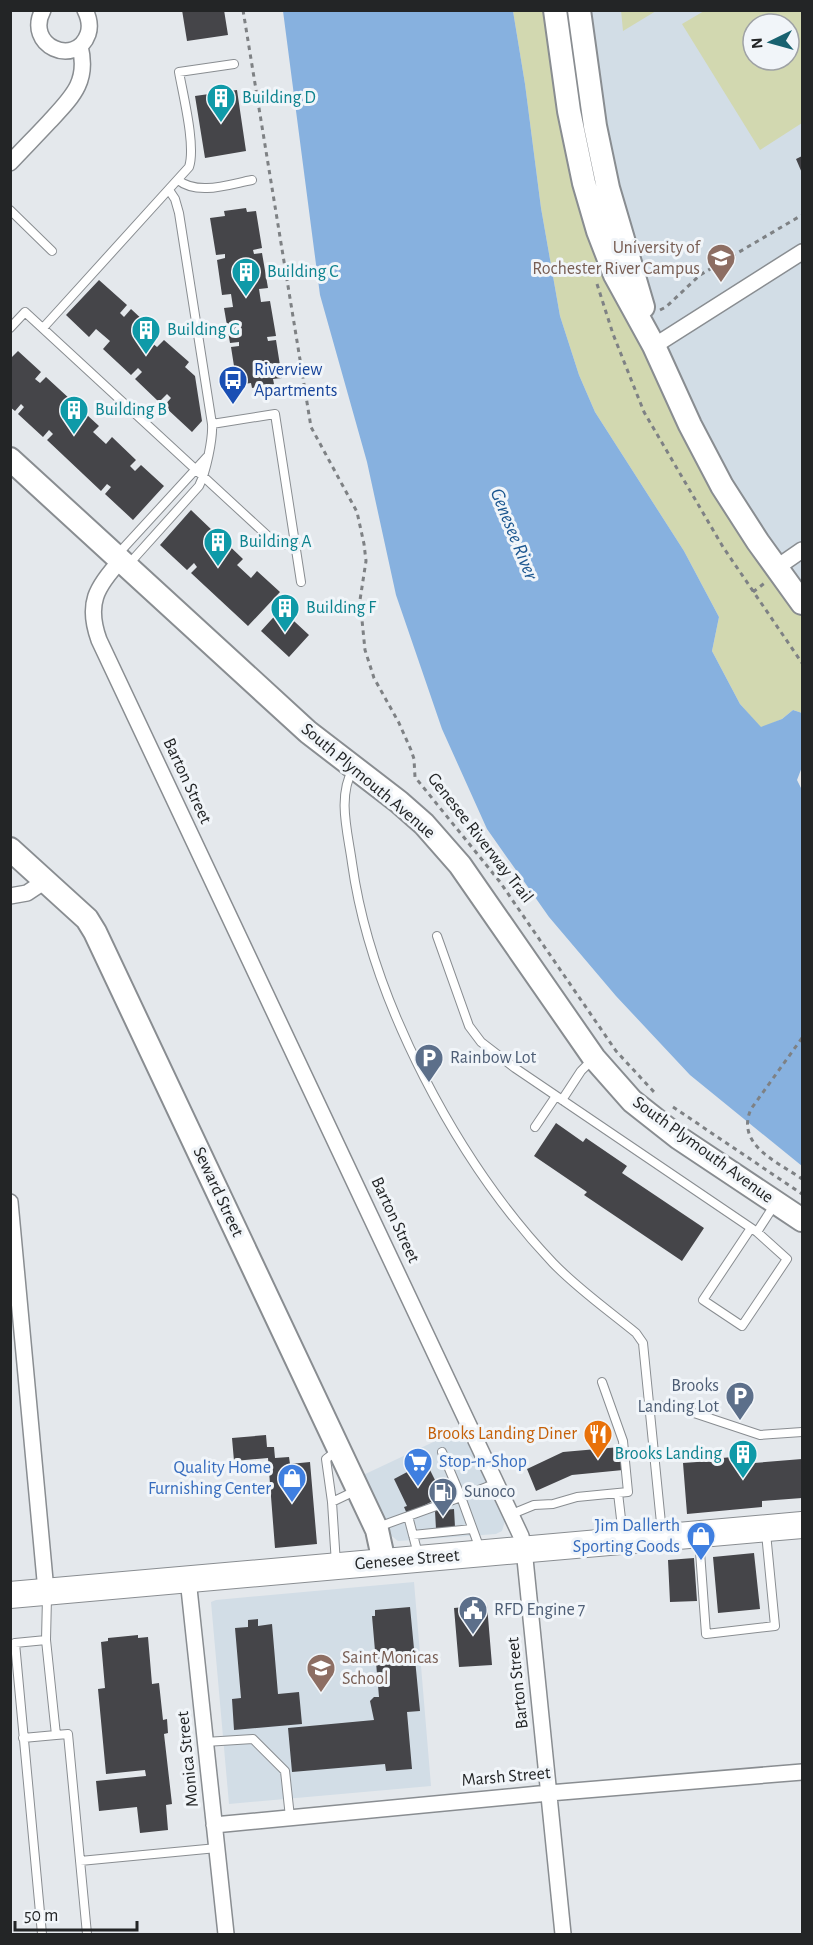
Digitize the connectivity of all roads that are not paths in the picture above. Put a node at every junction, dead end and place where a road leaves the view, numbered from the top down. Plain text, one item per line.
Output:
1 (43, 10) edge
2 (85, 10) edge
3 (555, 10) edge
4 (579, 10) edge
5 (80, 46) junction
6 (234, 64) dead end
7 (10, 163) edge
8 (178, 180) junction
9 (252, 180) dead end
10 (169, 190) junction
11 (10, 210) edge
12 (51, 251) dead end
13 (802, 252) edge
14 (10, 328) edge
15 (42, 328) junction
16 (654, 346) junction
17 (212, 424) junction
18 (207, 457) junction
19 (10, 459) edge
20 (196, 469) junction
21 (203, 477) junction
22 (295, 545) junction
23 (802, 550) edge
24 (122, 561) junction
25 (774, 573) junction
26 (301, 582) dead end
27 (802, 603) edge
28 (354, 768) junction
29 (10, 849) edge
30 (45, 880) junction
31 (10, 896) edge
32 (437, 936) dead end
33 (594, 1058) junction
34 (559, 1098) junction
35 (535, 1127) dead end
36 (10, 1202) edge
37 (776, 1203) junction
38 (802, 1220) edge
39 (754, 1230) junction
40 (602, 1382) dead end
41 (650, 1405) junction
42 (802, 1432) edge
43 (339, 1449) junction
44 (442, 1452) dead end
45 (497, 1483) junction
46 (358, 1489) junction
47 (618, 1493) junction
48 (461, 1497) junction
49 (332, 1502) junction
50 (512, 1514) junction
51 (408, 1516) junction
52 (802, 1525) edge
53 (376, 1528) junction
54 (766, 1528) junction
55 (472, 1529) junction
56 (699, 1534) junction
57 (662, 1537) junction
58 (623, 1541) junction
59 (416, 1547) junction
60 (524, 1550) junction
61 (481, 1553) junction
62 (384, 1562) junction
63 (336, 1566) junction
64 (188, 1579) junction
65 (46, 1592) junction
66 (10, 1595) edge
67 (46, 1640) junction
68 (56, 1735) junction
69 (23, 1738) junction
70 (206, 1742) junction
71 (802, 1772) edge
72 (549, 1793) junction
73 (290, 1817) junction
74 (214, 1824) junction
75 (217, 1848) junction
76 (80, 1861) junction
77 (42, 1935) edge
78 (87, 1935) edge
79 (226, 1935) edge
80 (563, 1935) edge

1 - 5 street
2 - 5 street
3 - 16 street
4 - 16 street
5 - 7 street
6 - 8 lane
8 - 9 lane
8 - 10 lane
10 - 15 lane
10 - 17 lane
11 - 12 lane
13 - 16 street
14 - 15 lane
15 - 20 lane
16 - 25 street
17 - 18 lane
17 - 22 lane
18 - 20 lane
18 - 21 lane
19 - 24 street, South Plymouth Avenue
20 - 21 lane
20 - 24 lane
21 - 22 lane
21 - 24 lane
22 - 26 lane
23 - 25 street
24 - 28 street, South Plymouth Avenue
24 - 45 street, Barton Street
25 - 27 street
28 - 33 street, South Plymouth Avenue
28 - 41 lane
29 - 30 street, Seward Street
30 - 31 street
30 - 43 street, Seward Street
32 - 34 lane
33 - 34 lane
33 - 37 street, South Plymouth Avenue
34 - 35 lane
34 - 39 lane
36 - 65 street
37 - 38 street, South Plymouth Avenue
37 - 39 lane
39 - 39 lane
40 - 47 lane
41 - 42 lane
41 - 57 lane
43 - 46 street, Seward Street
43 - 49 lane
44 - 48 lane
45 - 48 lane
45 - 50 street, Barton Street
46 - 49 lane
46 - 53 street, Seward Street
47 - 50 lane
47 - 58 lane
48 - 51 lane
48 - 55 lane
49 - 63 lane
50 - 60 street, Barton Street
51 - 53 lane
51 - 59 lane
52 - 54 main road, Genesee Street
53 - 62 street, Seward Street
54 - 56 main road, Genesee Street
54 - 56 lane
55 - 59 lane
55 - 61 lane
56 - 57 main road, Genesee Street
57 - 58 main road, Genesee Street
58 - 60 main road, Genesee Street
59 - 61 main road, Genesee Street
59 - 62 main road, Genesee Street
60 - 61 main road, Genesee Street
60 - 72 street, Barton Street
62 - 63 main road, Genesee Street
63 - 64 main road, Genesee Street
64 - 65 main road, Genesee Street
64 - 70 street, Monica Street
65 - 66 main road, Genesee Street
65 - 67 lane
67 - 68 lane
67 - 69 lane
68 - 69 lane
68 - 76 lane
69 - 77 lane
70 - 73 lane
70 - 74 street, Monica Street
71 - 72 street, Marsh Street
72 - 73 street, Marsh Street
72 - 80 street, Barton Street
73 - 74 street, Marsh Street
74 - 75 street, Monica Street
75 - 76 lane
75 - 79 street, Monica Street
76 - 78 lane

